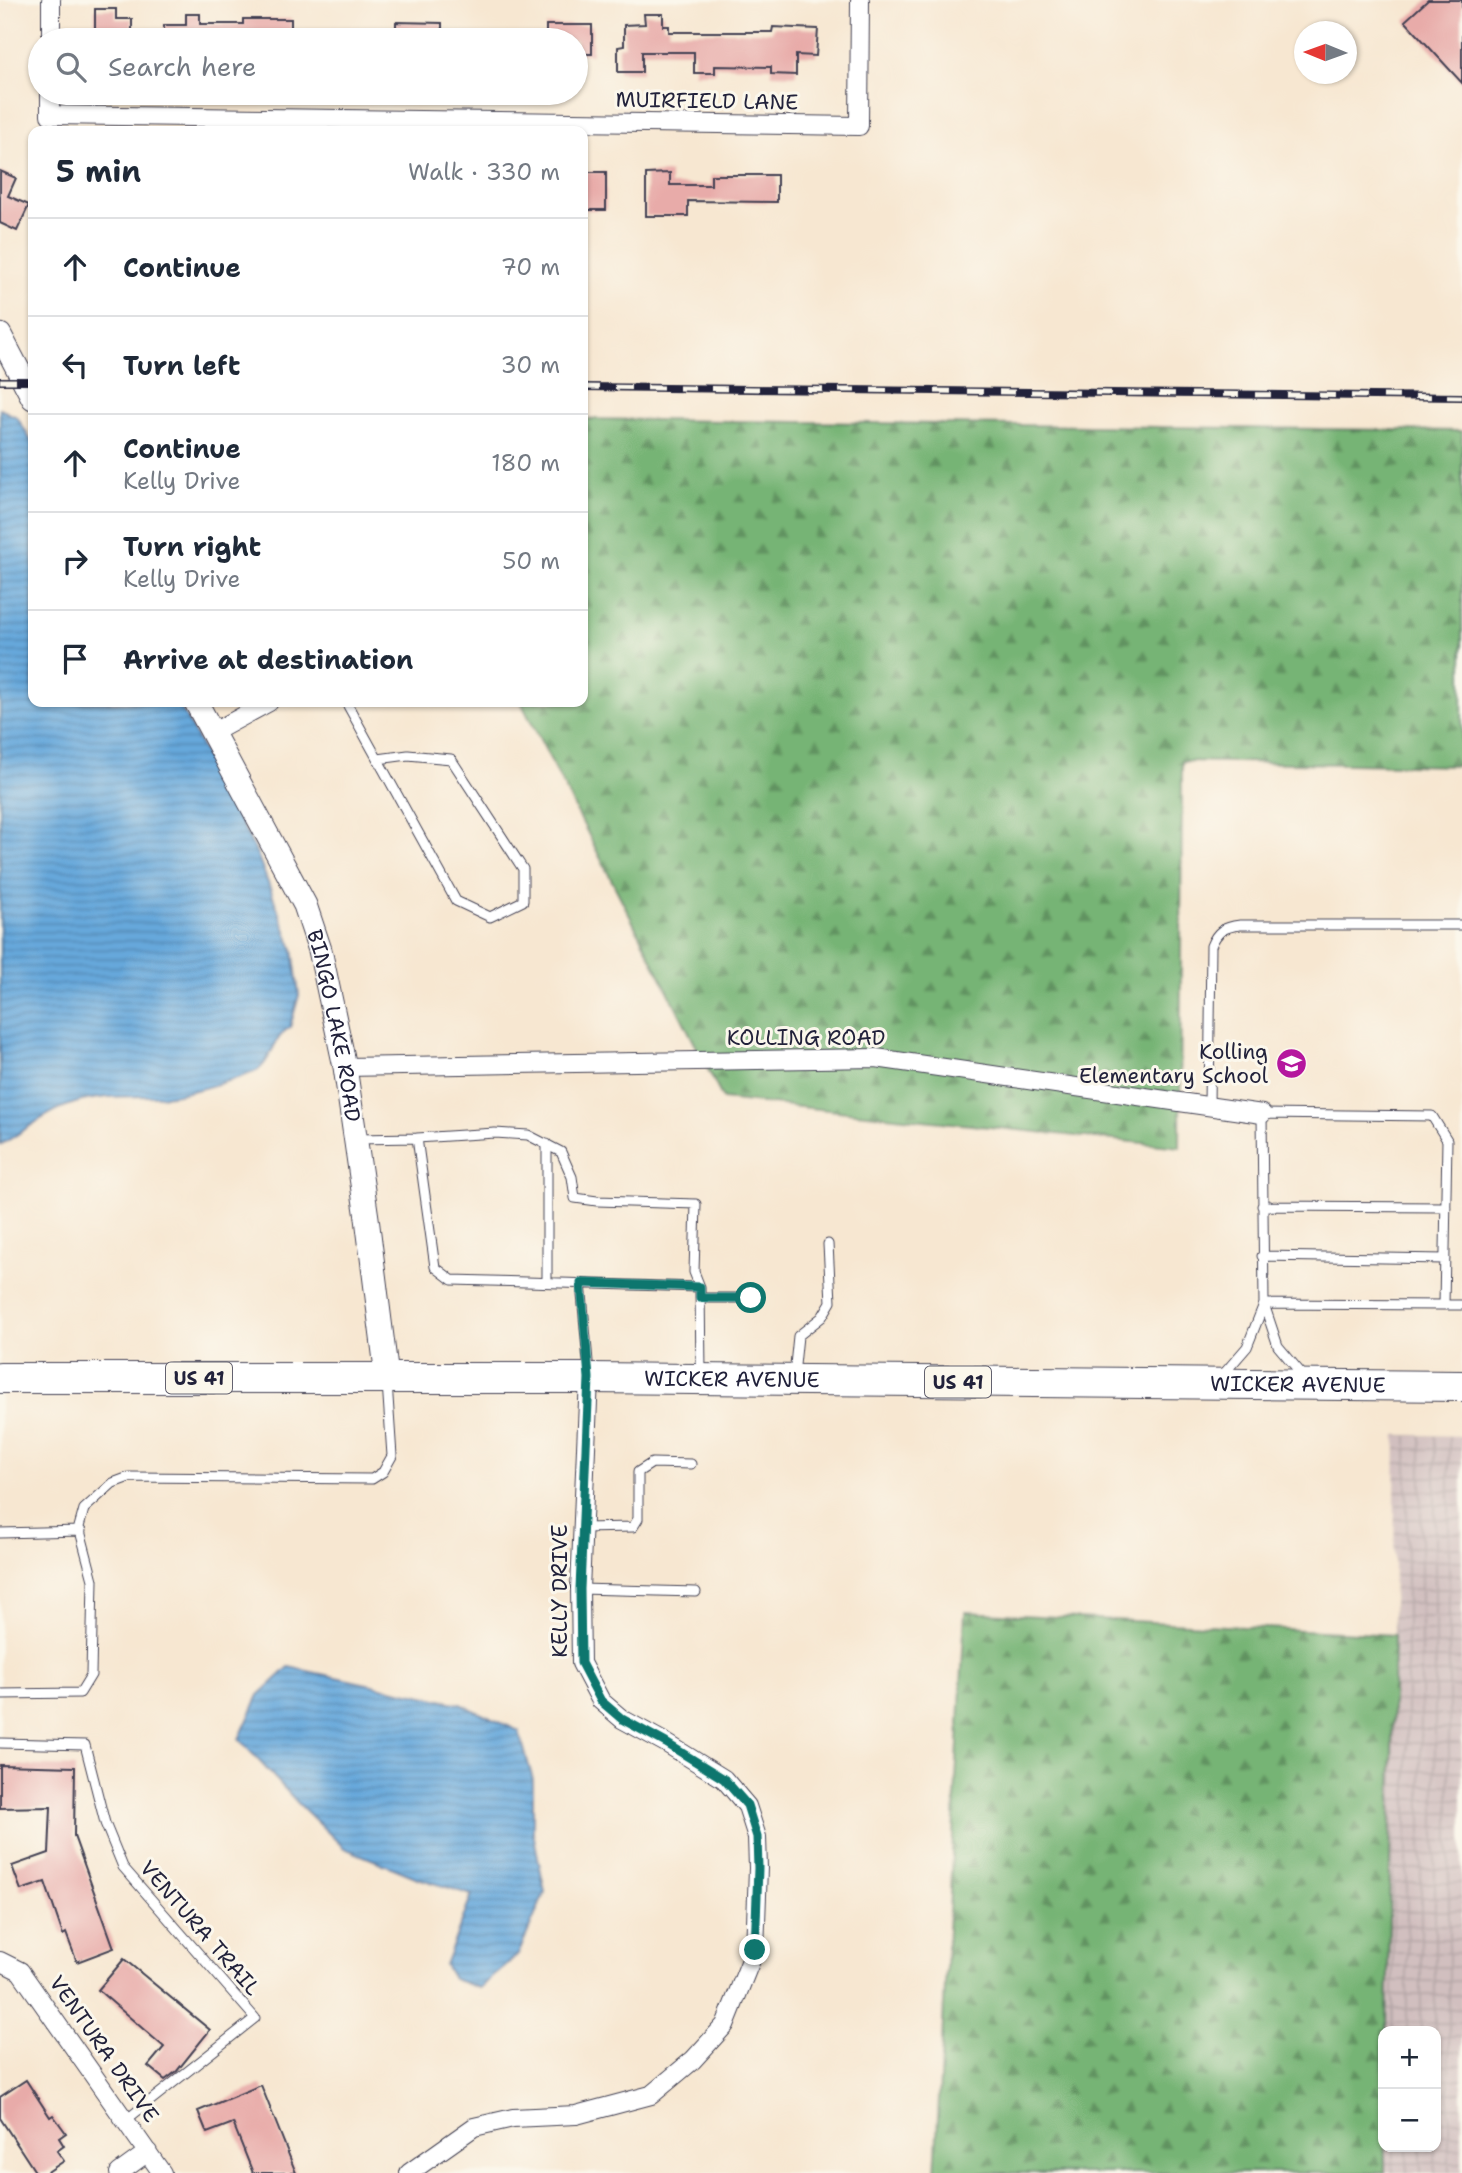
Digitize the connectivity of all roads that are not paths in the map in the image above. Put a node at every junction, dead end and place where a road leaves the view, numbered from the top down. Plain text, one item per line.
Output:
1 (51, 0) edge
2 (860, 0) edge
3 (51, 28) edge
4 (50, 105) edge
5 (0, 335) edge
6 (28, 388) edge
7 (199, 707) edge
8 (259, 707) edge
9 (349, 707) edge
10 (212, 733) junction
11 (378, 759) junction
12 (1462, 925) edge
13 (345, 1067) junction
14 (1209, 1106) junction
15 (1262, 1114) junction
16 (417, 1138) junction
17 (356, 1139) junction
18 (547, 1144) junction
19 (1262, 1206) junction
20 (1446, 1207) junction
21 (828, 1244) dead end
22 (1262, 1256) junction
23 (1445, 1259) junction
24 (547, 1282) junction
25 (581, 1283) junction
26 (700, 1287) junction
27 (700, 1298) junction
28 (751, 1298) dead end
29 (1264, 1304) junction
30 (1444, 1305) junction
31 (1462, 1305) edge
32 (387, 1377) junction
33 (0, 1378) edge
34 (589, 1378) junction
35 (701, 1379) junction
36 (794, 1380) junction
37 (1215, 1384) junction
38 (1311, 1385) junction
39 (1462, 1386) edge
40 (691, 1464) dead end
41 (582, 1528) junction
42 (81, 1531) junction
43 (0, 1533) edge
44 (580, 1589) junction
45 (696, 1592) dead end
46 (0, 1694) edge
47 (0, 1743) edge
48 (0, 1961) edge
49 (126, 2120) junction
50 (148, 2152) junction
51 (118, 2173) edge
52 (162, 2173) edge
53 (409, 2173) edge

1 - 3 street
2 - 4 street, MUIRFIELD LANE
5 - 6 street
7 - 10 street, BINGO LAKE ROAD
8 - 10 street
9 - 11 lane
10 - 13 street, BINGO LAKE ROAD
11 - 11 lane
12 - 14 lane
13 - 14 street, KOLLING ROAD
13 - 17 street, BINGO LAKE ROAD
14 - 15 street, KOLLING ROAD
15 - 19 lane
15 - 20 lane
16 - 17 lane
16 - 18 lane
16 - 24 lane
17 - 32 street, BINGO LAKE ROAD
18 - 24 lane
18 - 26 lane
19 - 20 lane
19 - 22 lane
20 - 23 lane
21 - 36 lane
22 - 23 lane
22 - 29 lane
23 - 30 lane
24 - 25 lane
25 - 26 lane
25 - 34 lane
26 - 27 lane
27 - 28 lane
27 - 35 lane
29 - 30 lane
29 - 37 lane
29 - 38 lane
30 - 31 lane
32 - 33 highway, WICKER AVENUE / US 41
32 - 34 highway, WICKER AVENUE / US 41
32 - 42 lane
34 - 35 highway, WICKER AVENUE / US 41
34 - 41 street, KELLY DRIVE
35 - 36 highway, WICKER AVENUE / US 41
36 - 37 highway, WICKER AVENUE / US 41
37 - 38 highway, WICKER AVENUE / US 41
38 - 39 highway, WICKER AVENUE / US 41
40 - 41 lane
41 - 44 street, KELLY DRIVE
42 - 43 lane
42 - 46 lane
44 - 45 lane
44 - 53 street, KELLY DRIVE
47 - 49 lane, VENTURA TRAIL
48 - 49 street, VENTURA DRIVE
49 - 50 street, VENTURA DRIVE
50 - 51 street
50 - 52 street, VENTURA DRIVE

